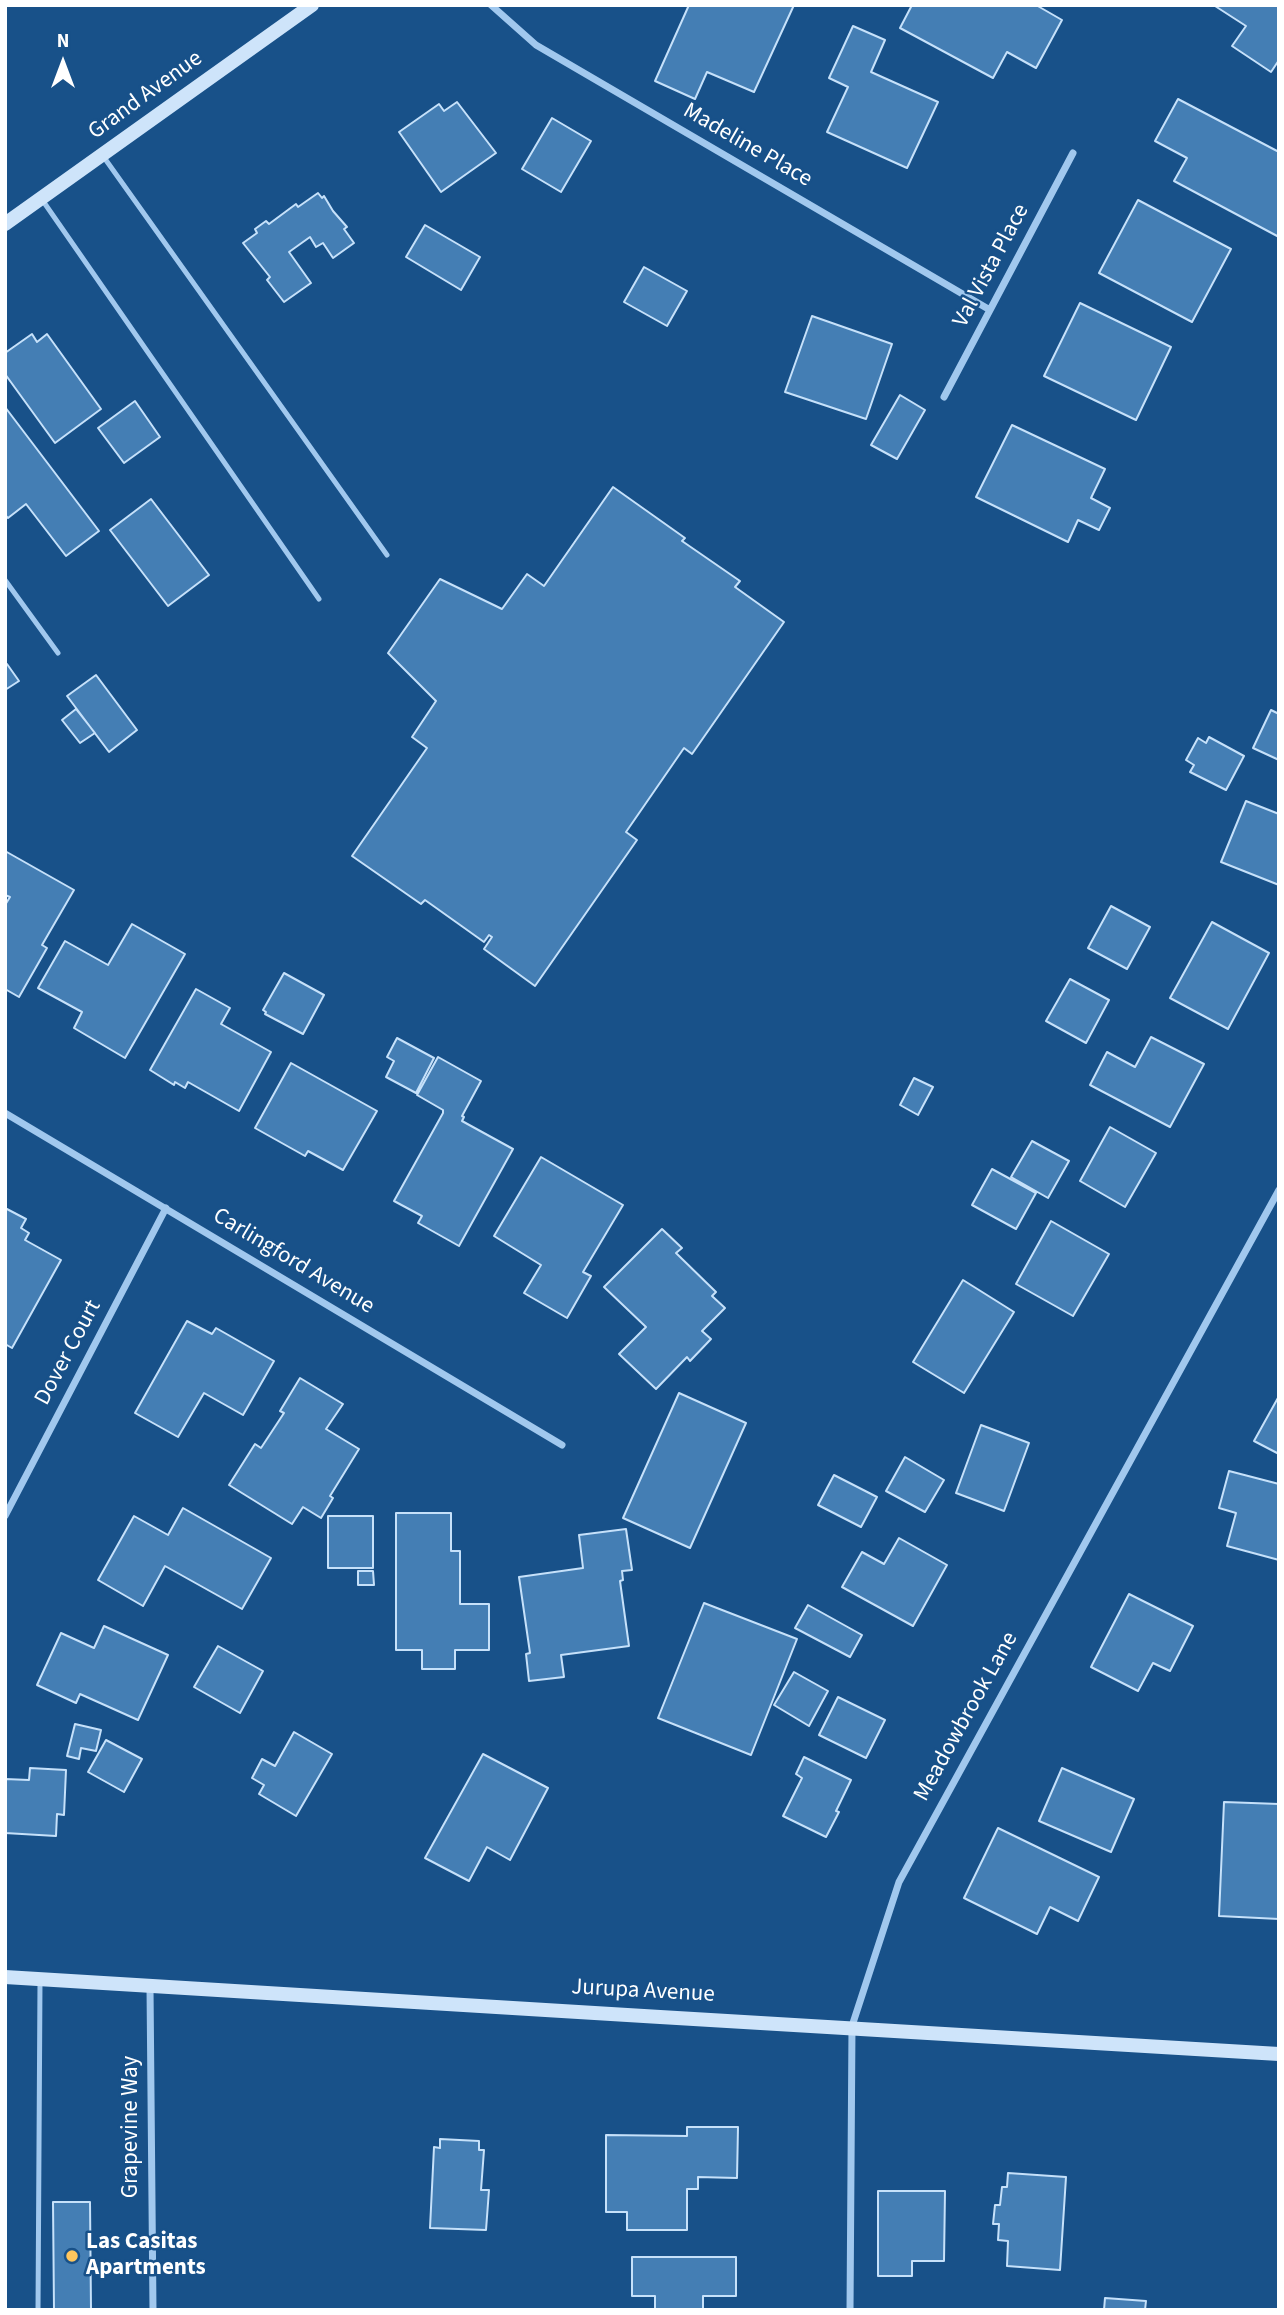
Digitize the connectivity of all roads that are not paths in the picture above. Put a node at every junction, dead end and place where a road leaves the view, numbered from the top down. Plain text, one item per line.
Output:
1 (312, 5) edge
2 (491, 5) edge
3 (1073, 153) dead end
4 (103, 155) junction
5 (41, 198) junction
6 (5, 224) edge
7 (990, 310) junction
8 (944, 397) dead end
9 (387, 555) dead end
10 (5, 580) edge
11 (319, 599) dead end
12 (58, 653) dead end
13 (5, 1112) edge
14 (1279, 1190) edge
15 (166, 1208) junction
16 (562, 1446) dead end
17 (5, 1516) edge
18 (5, 1976) edge
19 (40, 1979) junction
20 (150, 1987) junction
21 (852, 2026) junction
22 (1279, 2054) edge
23 (38, 2310) edge
24 (153, 2310) edge
25 (850, 2310) edge

1 - 4 main road, Grand Avenue
2 - 7 street, Madeline Place
3 - 7 street, Val Vista Place
4 - 5 main road, Grand Avenue
4 - 9 lane
5 - 6 main road, Grand Avenue
5 - 11 lane
7 - 8 street, Val Vista Place
10 - 12 lane
13 - 15 street, Carlingford Avenue
14 - 21 street, Meadowbrook Lane
15 - 16 street, Carlingford Avenue
15 - 17 street, Dover Court
18 - 19 main road, Jurupa Avenue
19 - 20 main road, Jurupa Avenue
19 - 23 lane
20 - 21 main road, Jurupa Avenue
20 - 24 street, Grapevine Way
21 - 22 main road, Jurupa Avenue
21 - 25 street, Meadowbrook Lane

